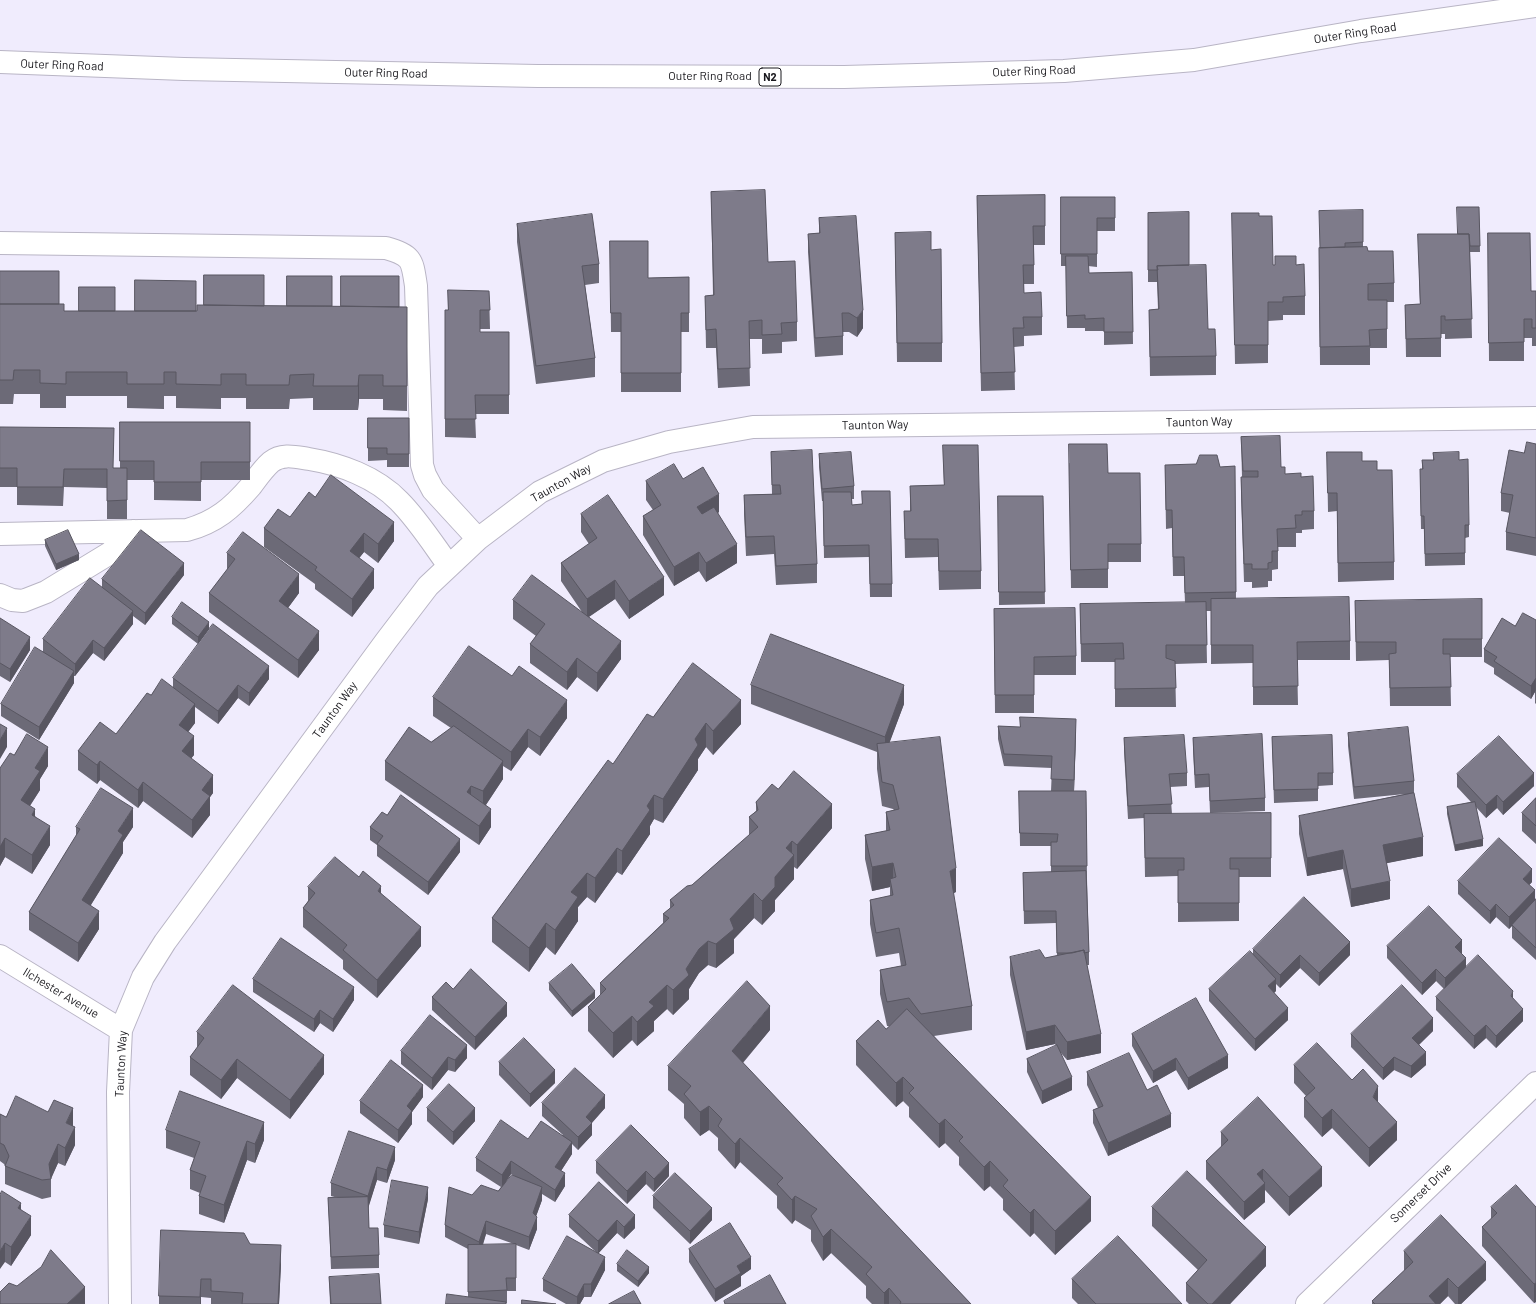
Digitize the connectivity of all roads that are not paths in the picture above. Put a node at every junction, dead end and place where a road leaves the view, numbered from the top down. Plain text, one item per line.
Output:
1 (1536, 6) edge
2 (0, 62) edge
3 (0, 243) edge
4 (1536, 418) edge
5 (134, 531) junction
6 (0, 534) edge
7 (478, 539) junction
8 (449, 566) junction
9 (0, 595) edge
10 (0, 956) edge
11 (121, 1030) junction
12 (1536, 1083) edge
13 (120, 1304) edge
14 (1306, 1304) edge

1 - 2 main road, Outer Ring Road / N2
3 - 7 main road
4 - 7 main road, Taunton Way
5 - 6 main road
5 - 8 main road
5 - 9 main road
7 - 8 main road, Taunton Way
8 - 11 main road, Taunton Way
10 - 11 main road, Ilchester Avenue
11 - 13 main road, Taunton Way
12 - 14 main road, Somerset Drive

